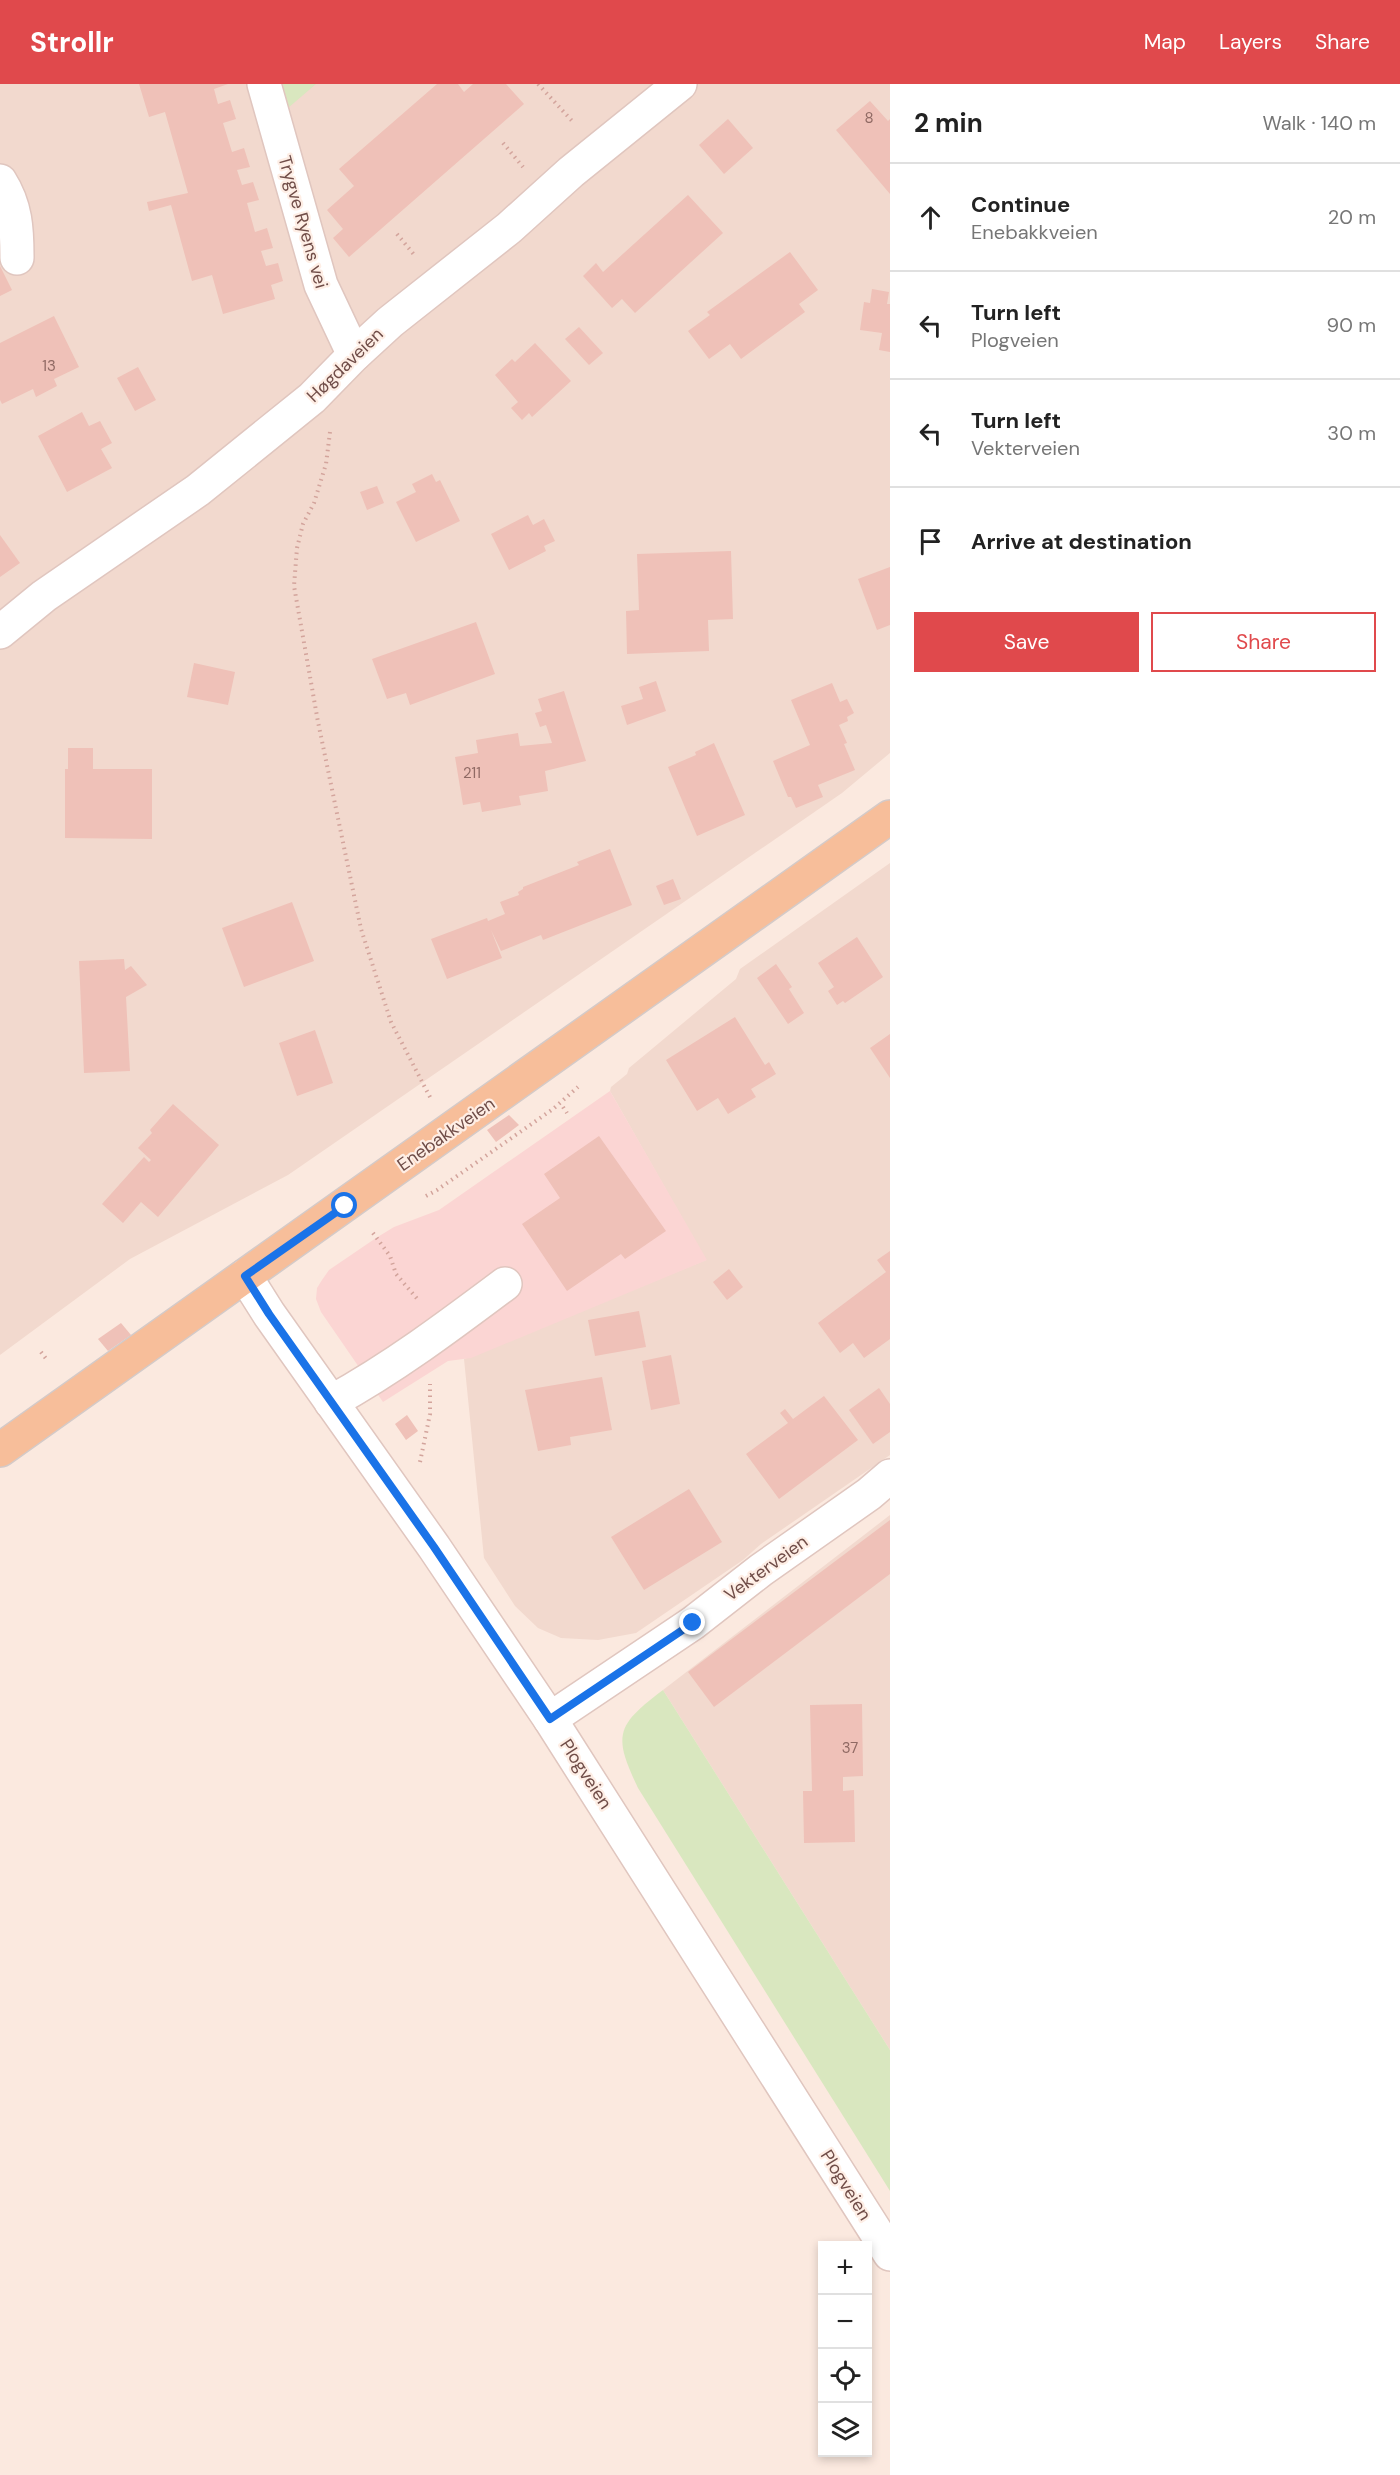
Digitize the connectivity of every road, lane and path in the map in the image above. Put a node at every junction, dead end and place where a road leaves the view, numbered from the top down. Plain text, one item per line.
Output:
1 (264, 84) edge
2 (538, 84) edge
3 (680, 84) edge
4 (582, 131) dead end
5 (503, 142) dead end
6 (524, 168) dead end
7 (0, 181) edge
8 (397, 234) dead end
9 (17, 258) dead end
10 (418, 259) dead end
11 (354, 355) junction
12 (330, 380) junction
13 (0, 632) edge
14 (890, 817) edge
15 (431, 1099) dead end
16 (563, 1107) dead end
17 (567, 1113) dead end
18 (373, 1233) dead end
19 (245, 1276) junction
20 (505, 1284) dead end
21 (445, 1330) junction
22 (41, 1352) dead end
23 (47, 1360) dead end
24 (429, 1380) dead end
25 (331, 1402) junction
26 (0, 1450) edge
27 (420, 1465) dead end
28 (890, 1476) edge
29 (550, 1719) junction
30 (890, 2254) edge

1 - 11 street, Trygve Ryens vei
2 - 4 path
3 - 11 street, Høgdaveien
5 - 6 path
7 - 9 street
8 - 10 path
11 - 12 street, Høgdaveien
12 - 13 street, Høgdaveien
12 - 15 path
14 - 19 main road, Enebakkveien
16 - 17 path
18 - 21 path
19 - 25 street, Plogveien
19 - 26 main road, Enebakkveien
20 - 21 street
21 - 25 street
22 - 23 path
24 - 27 path
25 - 29 street, Plogveien
28 - 29 street, Vekterveien
29 - 30 street, Plogveien

